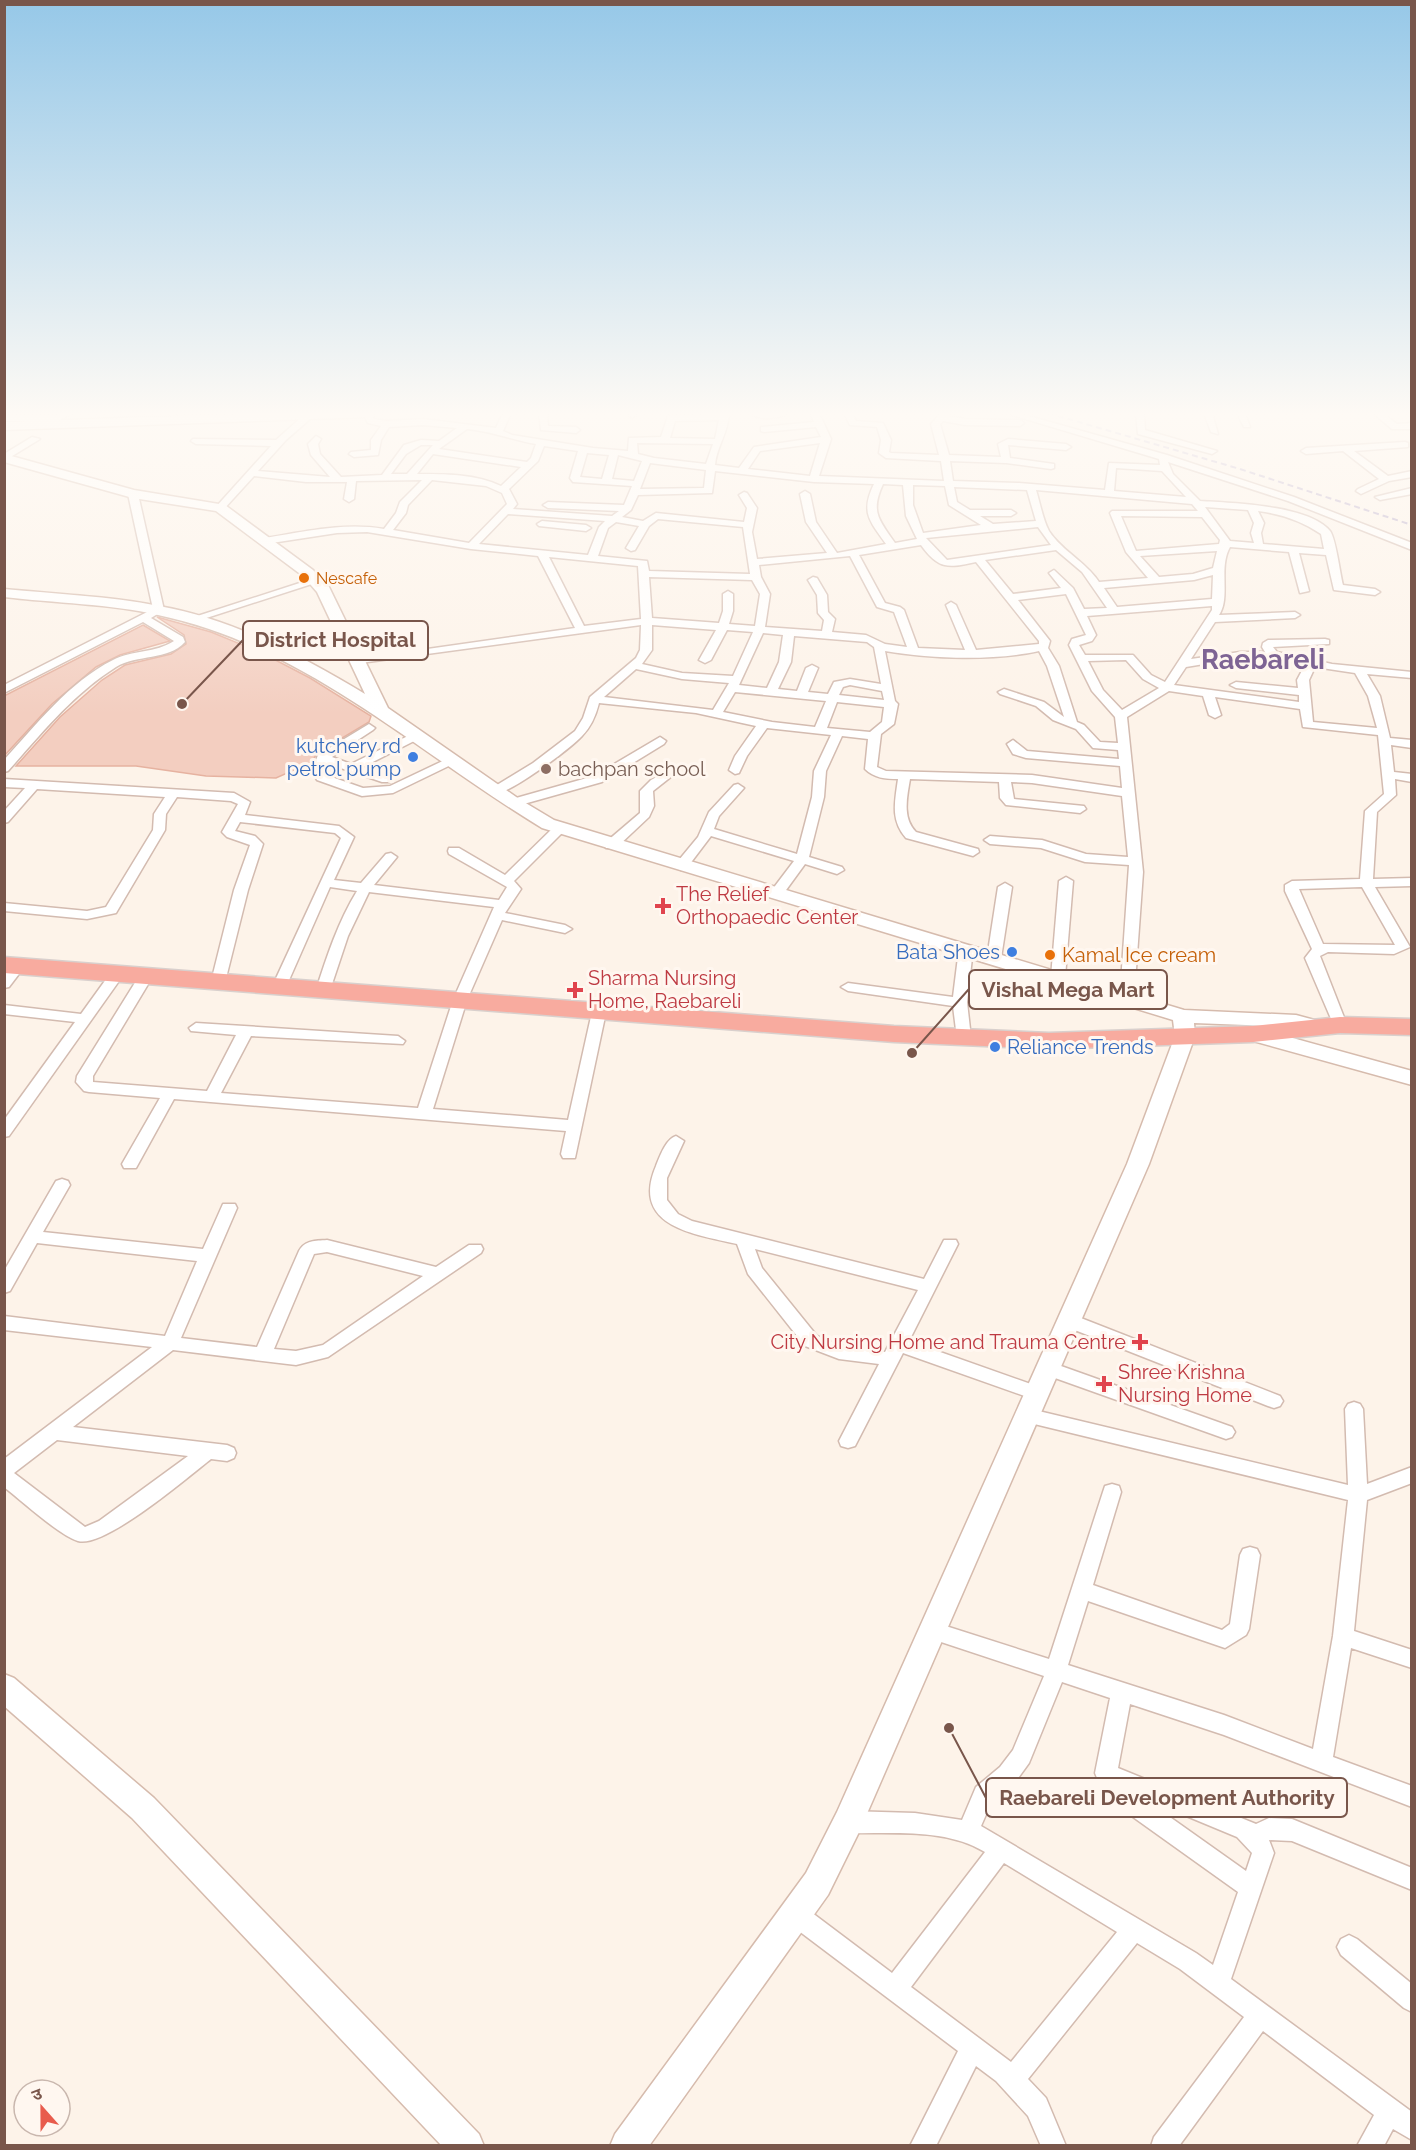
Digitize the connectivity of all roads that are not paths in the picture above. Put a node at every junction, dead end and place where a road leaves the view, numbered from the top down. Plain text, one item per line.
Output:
1 (137, 513) edge
2 (227, 513) edge
3 (401, 513) edge
4 (621, 513) edge
5 (751, 513) edge
6 (810, 513) edge
7 (871, 513) edge
8 (910, 513) edge
9 (968, 513) edge
10 (1037, 513) edge
11 (1116, 513) edge
12 (1136, 513) edge
13 (1166, 513) edge
14 (1205, 513) edge
15 (1255, 513) edge
16 (1283, 513) edge
17 (1324, 513) edge
18 (501, 515) junction
19 (614, 519) junction
20 (1343, 520) junction
21 (645, 524) junction
22 (1040, 524) junction
23 (748, 525) junction
24 (991, 527) junction
25 (586, 528) dead end
26 (1323, 530) junction
27 (387, 532) junction
28 (922, 539) junction
29 (265, 541) junction
30 (1259, 543) dead end
31 (471, 546) junction
32 (1225, 546) junction
33 (893, 547) junction
34 (1058, 547) junction
35 (1412, 547) edge
36 (631, 548) dead end
37 (1293, 549) junction
38 (1330, 552) junction
39 (542, 553) junction
40 (853, 553) junction
41 (1133, 554) junction
42 (834, 556) junction
43 (592, 558) junction
44 (978, 558) junction
45 (753, 562) junction
46 (1218, 570) junction
47 (1054, 573) dead end
48 (642, 574) junction
49 (756, 577) junction
50 (813, 580) dead end
51 (1156, 580) junction
52 (316, 581) junction
53 (1097, 585) junction
54 (1069, 590) junction
55 (1304, 591) dead end
56 (1375, 592) dead end
57 (4, 593) edge
58 (728, 594) dead end
59 (1010, 598) junction
60 (1219, 602) junction
61 (951, 605) dead end
62 (159, 610) junction
63 (1114, 610) junction
64 (1080, 614) junction
65 (1295, 615) dead end
66 (145, 619) junction
67 (1210, 619) junction
68 (190, 620) junction
69 (648, 621) junction
70 (721, 627) junction
71 (586, 630) junction
72 (757, 630) junction
73 (789, 633) junction
74 (826, 635) junction
75 (1325, 642) dead end
76 (879, 646) junction
77 (1056, 646) junction
78 (913, 649) junction
79 (971, 652) junction
80 (1273, 655) junction
81 (1081, 658) junction
82 (705, 660) dead end
83 (357, 662) junction
84 (1311, 662) junction
85 (1182, 664) junction
86 (633, 665) junction
87 (812, 668) dead end
88 (1359, 670) junction
89 (1412, 675) edge
90 (734, 684) junction
91 (1236, 685) dead end
92 (886, 687) junction
93 (1167, 687) junction
94 (4, 690) edge
95 (1004, 692) dead end
96 (1303, 692) junction
97 (771, 693) junction
98 (1209, 695) junction
99 (801, 696) junction
100 (594, 699) junction
101 (831, 699) junction
102 (892, 704) junction
103 (1303, 706) junction
104 (381, 711) junction
105 (716, 714) junction
106 (1215, 715) dead end
107 (1121, 716) junction
108 (1072, 723) junction
109 (764, 724) junction
110 (369, 728) dead end
111 (820, 730) junction
112 (838, 732) junction
113 (418, 736) junction
114 (874, 736) junction
115 (1385, 736) junction
116 (660, 741) dead end
117 (1013, 744) dead end
118 (1412, 744) edge
119 (1124, 747) junction
120 (322, 758) junction
121 (453, 761) junction
122 (1126, 762) junction
123 (4, 768) edge
124 (352, 768) junction
125 (735, 770) dead end
126 (1388, 775) junction
127 (666, 776) dead end
128 (904, 776) junction
129 (1005, 778) junction
130 (1412, 778) edge
131 (386, 779) dead end
132 (1050, 781) junction
133 (4, 783) edge
134 (35, 784) junction
135 (738, 788) dead end
136 (496, 791) junction
137 (174, 793) junction
138 (1128, 793) junction
139 (513, 803) junction
140 (1048, 806) junction
141 (1080, 809) dead end
142 (236, 818) junction
143 (4, 819) edge
144 (559, 829) junction
145 (707, 831) junction
146 (990, 840) dead end
147 (610, 845) junction
148 (454, 852) dead end
149 (973, 852) dead end
150 (391, 857) dead end
151 (802, 859) junction
152 (1135, 861) junction
153 (681, 866) junction
154 (837, 870) dead end
155 (506, 881) junction
156 (1066, 881) dead end
157 (1366, 882) junction
158 (1412, 882) edge
159 (327, 883) junction
160 (1005, 887) dead end
161 (365, 888) junction
162 (776, 894) junction
163 (4, 907) edge
164 (500, 910) junction
165 (565, 929) dead end
166 (966, 950) junction
167 (1319, 950) junction
168 (994, 958) junction
169 (9, 972) edge
170 (117, 974) junction
171 (146, 976) junction
172 (1058, 977) junction
173 (218, 982) junction
174 (279, 987) junction
175 (848, 987) dead end
176 (323, 990) junction
177 (1127, 997) junction
178 (460, 1000) junction
179 (960, 1002) junction
180 (4, 1009) edge
181 (599, 1012) junction
182 (85, 1020) junction
183 (1184, 1026) junction
184 (1328, 1026) junction
185 (1412, 1027) edge
186 (196, 1028) dead end
187 (246, 1031) junction
188 (1264, 1032) junction
189 (964, 1038) junction
190 (398, 1041) dead end
191 (1412, 1066) edge
192 (1412, 1078) edge
193 (169, 1095) junction
194 (211, 1098) junction
195 (424, 1115) junction
196 (575, 1126) junction
197 (4, 1132) edge
198 (676, 1141) dead end
199 (570, 1154) dead end
200 (130, 1164) dead end
201 (62, 1185) dead end
202 (229, 1208) dead end
203 (33, 1237) junction
204 (744, 1240) junction
205 (950, 1244) dead end
206 (475, 1249) dead end
207 (208, 1256) junction
208 (439, 1274) junction
209 (928, 1286) junction
210 (4, 1287) edge
211 (1068, 1320) junction
212 (4, 1323) edge
213 (170, 1343) junction
214 (894, 1351) junction
215 (263, 1354) junction
216 (1036, 1392) junction
217 (1274, 1401) dead end
218 (1354, 1409) dead end
219 (53, 1432) junction
220 (1226, 1432) dead end
221 (848, 1441) dead end
222 (208, 1451) junction
223 (227, 1453) dead end
224 (4, 1470) edge
225 (1412, 1474) edge
226 (4, 1476) edge
227 (1112, 1492) dead end
228 (1358, 1495) junction
229 (1250, 1555) dead end
230 (1081, 1590) junction
231 (930, 1630) junction
232 (1343, 1636) junction
233 (1412, 1659) edge
234 (1056, 1671) junction
235 (4, 1687) edge
236 (1122, 1692) junction
237 (1321, 1763) junction
238 (1106, 1773) junction
239 (1412, 1797) edge
240 (848, 1822) junction
241 (968, 1831) junction
242 (1254, 1836) junction
243 (1000, 1850) junction
244 (1412, 1879) edge
245 (1251, 1888) junction
246 (795, 1914) junction
247 (1134, 1929) junction
248 (1349, 1947) dead end
249 (1218, 1983) junction
250 (894, 1989) junction
251 (1412, 2000) edge
252 (1260, 2015) junction
253 (972, 2049) junction
254 (1012, 2080) junction
255 (1390, 2112) junction
256 (1412, 2128) edge
257 (468, 2145) edge
258 (627, 2145) edge
259 (922, 2145) edge
260 (1054, 2145) edge
261 (1163, 2145) edge
262 (1369, 2145) edge

1 - 62 street
2 - 29 street
3 - 27 street
4 - 19 street
5 - 23 street
6 - 42 street
7 - 33 street
8 - 28 street
9 - 24 street
10 - 22 street
11 - 41 street
12 - 13 street
14 - 32 street
15 - 30 street
16 - 26 street
17 - 20 street
18 - 19 street
18 - 25 street
18 - 31 street
19 - 21 street
19 - 43 street
20 - 26 street
20 - 35 street
21 - 23 street
21 - 36 street
22 - 24 street
22 - 34 street
23 - 45 street
24 - 28 street
26 - 38 street
27 - 29 street
27 - 31 street
28 - 33 street
28 - 44 street
29 - 52 street
31 - 39 street
32 - 37 street
32 - 41 street
32 - 46 street
33 - 40 street
34 - 44 street
34 - 53 street
37 - 38 street
37 - 55 street
38 - 56 street
39 - 43 street
39 - 71 street
40 - 42 street
40 - 78 street
41 - 51 street
42 - 45 street
43 - 48 street
44 - 59 street
45 - 49 street
46 - 51 street
46 - 60 street
47 - 54 street
48 - 49 street
48 - 69 street
49 - 72 street
50 - 74 street
51 - 53 street
52 - 68 street
52 - 83 street
53 - 63 street
54 - 59 street
54 - 64 street
57 - 62 street
58 - 70 street
59 - 77 street
60 - 63 street
60 - 67 street
61 - 79 street
62 - 66 street
62 - 68 street
63 - 64 street
64 - 77 street
65 - 67 street
66 - 94 street
66 - 123 street
67 - 85 street
68 - 104 street
69 - 70 street
69 - 71 street
69 - 86 street
70 - 72 street
70 - 82 street
71 - 83 street
72 - 73 street
72 - 90 street
73 - 74 street
73 - 97 street
74 - 76 street
75 - 80 street
76 - 78 street
76 - 92 street
77 - 79 street
77 - 81 street
77 - 108 street
78 - 79 street
80 - 84 street
80 - 85 street
81 - 93 street
81 - 107 street
83 - 104 street
84 - 88 street
84 - 96 street
85 - 93 street
86 - 90 street
86 - 100 street
87 - 99 street
88 - 89 street
88 - 115 street
90 - 97 street
90 - 105 street
91 - 96 street
92 - 101 street
92 - 102 street
93 - 98 street
93 - 107 street
95 - 108 street
96 - 103 street
97 - 99 street
98 - 103 street
98 - 106 street
99 - 101 street
100 - 105 street
100 - 136 street
101 - 102 street
101 - 111 street
102 - 114 street
103 - 115 street
104 - 113 street
105 - 109 street
107 - 119 street
108 - 119 street
109 - 111 street
109 - 125 street
110 - 120 street
111 - 112 street
112 - 114 street
112 - 151 street
113 - 121 street
113 - 124 street
114 - 128 street
115 - 118 street
115 - 126 street
116 - 139 street
117 - 122 street
119 - 122 street
120 - 121 street
120 - 124 street
121 - 136 street
122 - 138 street
124 - 131 street
126 - 130 street
126 - 157 street
127 - 147 street
128 - 129 street
128 - 149 street
129 - 132 street
129 - 140 street
132 - 138 street
132 - 140 street
133 - 134 street
134 - 137 street
134 - 143 street
135 - 145 street
136 - 139 street
137 - 142 street
137 - 163 street
138 - 152 street
139 - 144 street
140 - 141 street
142 - 159 street
142 - 173 street
144 - 147 street
144 - 155 street
145 - 151 street
145 - 153 street
146 - 152 street
147 - 153 street
148 - 155 street
150 - 161 street
151 - 154 street
151 - 162 street
152 - 177 street
153 - 162 street
155 - 164 street
156 - 172 street
157 - 158 street
157 - 167 street
157 - 167 street
159 - 161 street
159 - 174 street
160 - 168 street
161 - 164 street
161 - 176 street
162 - 166 street
164 - 165 street
164 - 178 street
166 - 168 street
166 - 179 street
167 - 184 street
168 - 172 street
169 - 170 highway
170 - 171 highway
170 - 182 street
171 - 173 highway
171 - 193 street
172 - 177 street
173 - 174 highway
174 - 176 highway
175 - 179 street
176 - 178 highway
177 - 183 street
178 - 181 highway
178 - 195 street
179 - 189 street
180 - 182 street
181 - 189 highway
181 - 196 street
182 - 197 street
183 - 184 street
183 - 188 highway
183 - 189 highway
183 - 211 street
184 - 185 highway
184 - 188 highway
186 - 187 street
187 - 190 street
187 - 194 street
188 - 191 street
188 - 192 street
193 - 194 street
193 - 200 street
194 - 195 street
195 - 196 street
196 - 199 street
198 - 204 street
201 - 203 street
202 - 207 street
203 - 207 street
203 - 210 street
204 - 209 street
204 - 214 street
205 - 209 street
206 - 208 street
207 - 213 street
208 - 215 street
208 - 215 street
209 - 214 street
211 - 216 street
211 - 217 street
212 - 213 street
213 - 215 street
213 - 219 street
214 - 216 street
214 - 221 street
216 - 220 street
216 - 228 street
216 - 231 street
218 - 228 street
219 - 222 street
219 - 224 street
222 - 223 street
222 - 226 street
225 - 228 street
227 - 230 street
228 - 232 street
229 - 230 street
230 - 234 street
231 - 234 street
231 - 240 street
232 - 233 street
232 - 237 street
234 - 236 street
234 - 241 street
235 - 257 street
236 - 237 street
236 - 238 street
237 - 239 street
238 - 242 street
238 - 245 street
240 - 241 street
240 - 246 street
241 - 243 street
242 - 244 street
242 - 245 street
243 - 247 street
243 - 250 street
245 - 249 street
246 - 250 street
246 - 258 street
247 - 249 street
247 - 254 street
248 - 251 street
249 - 252 street
250 - 253 street
252 - 255 street
252 - 261 street
253 - 254 street
253 - 259 street
254 - 260 street
255 - 256 street
255 - 262 street

